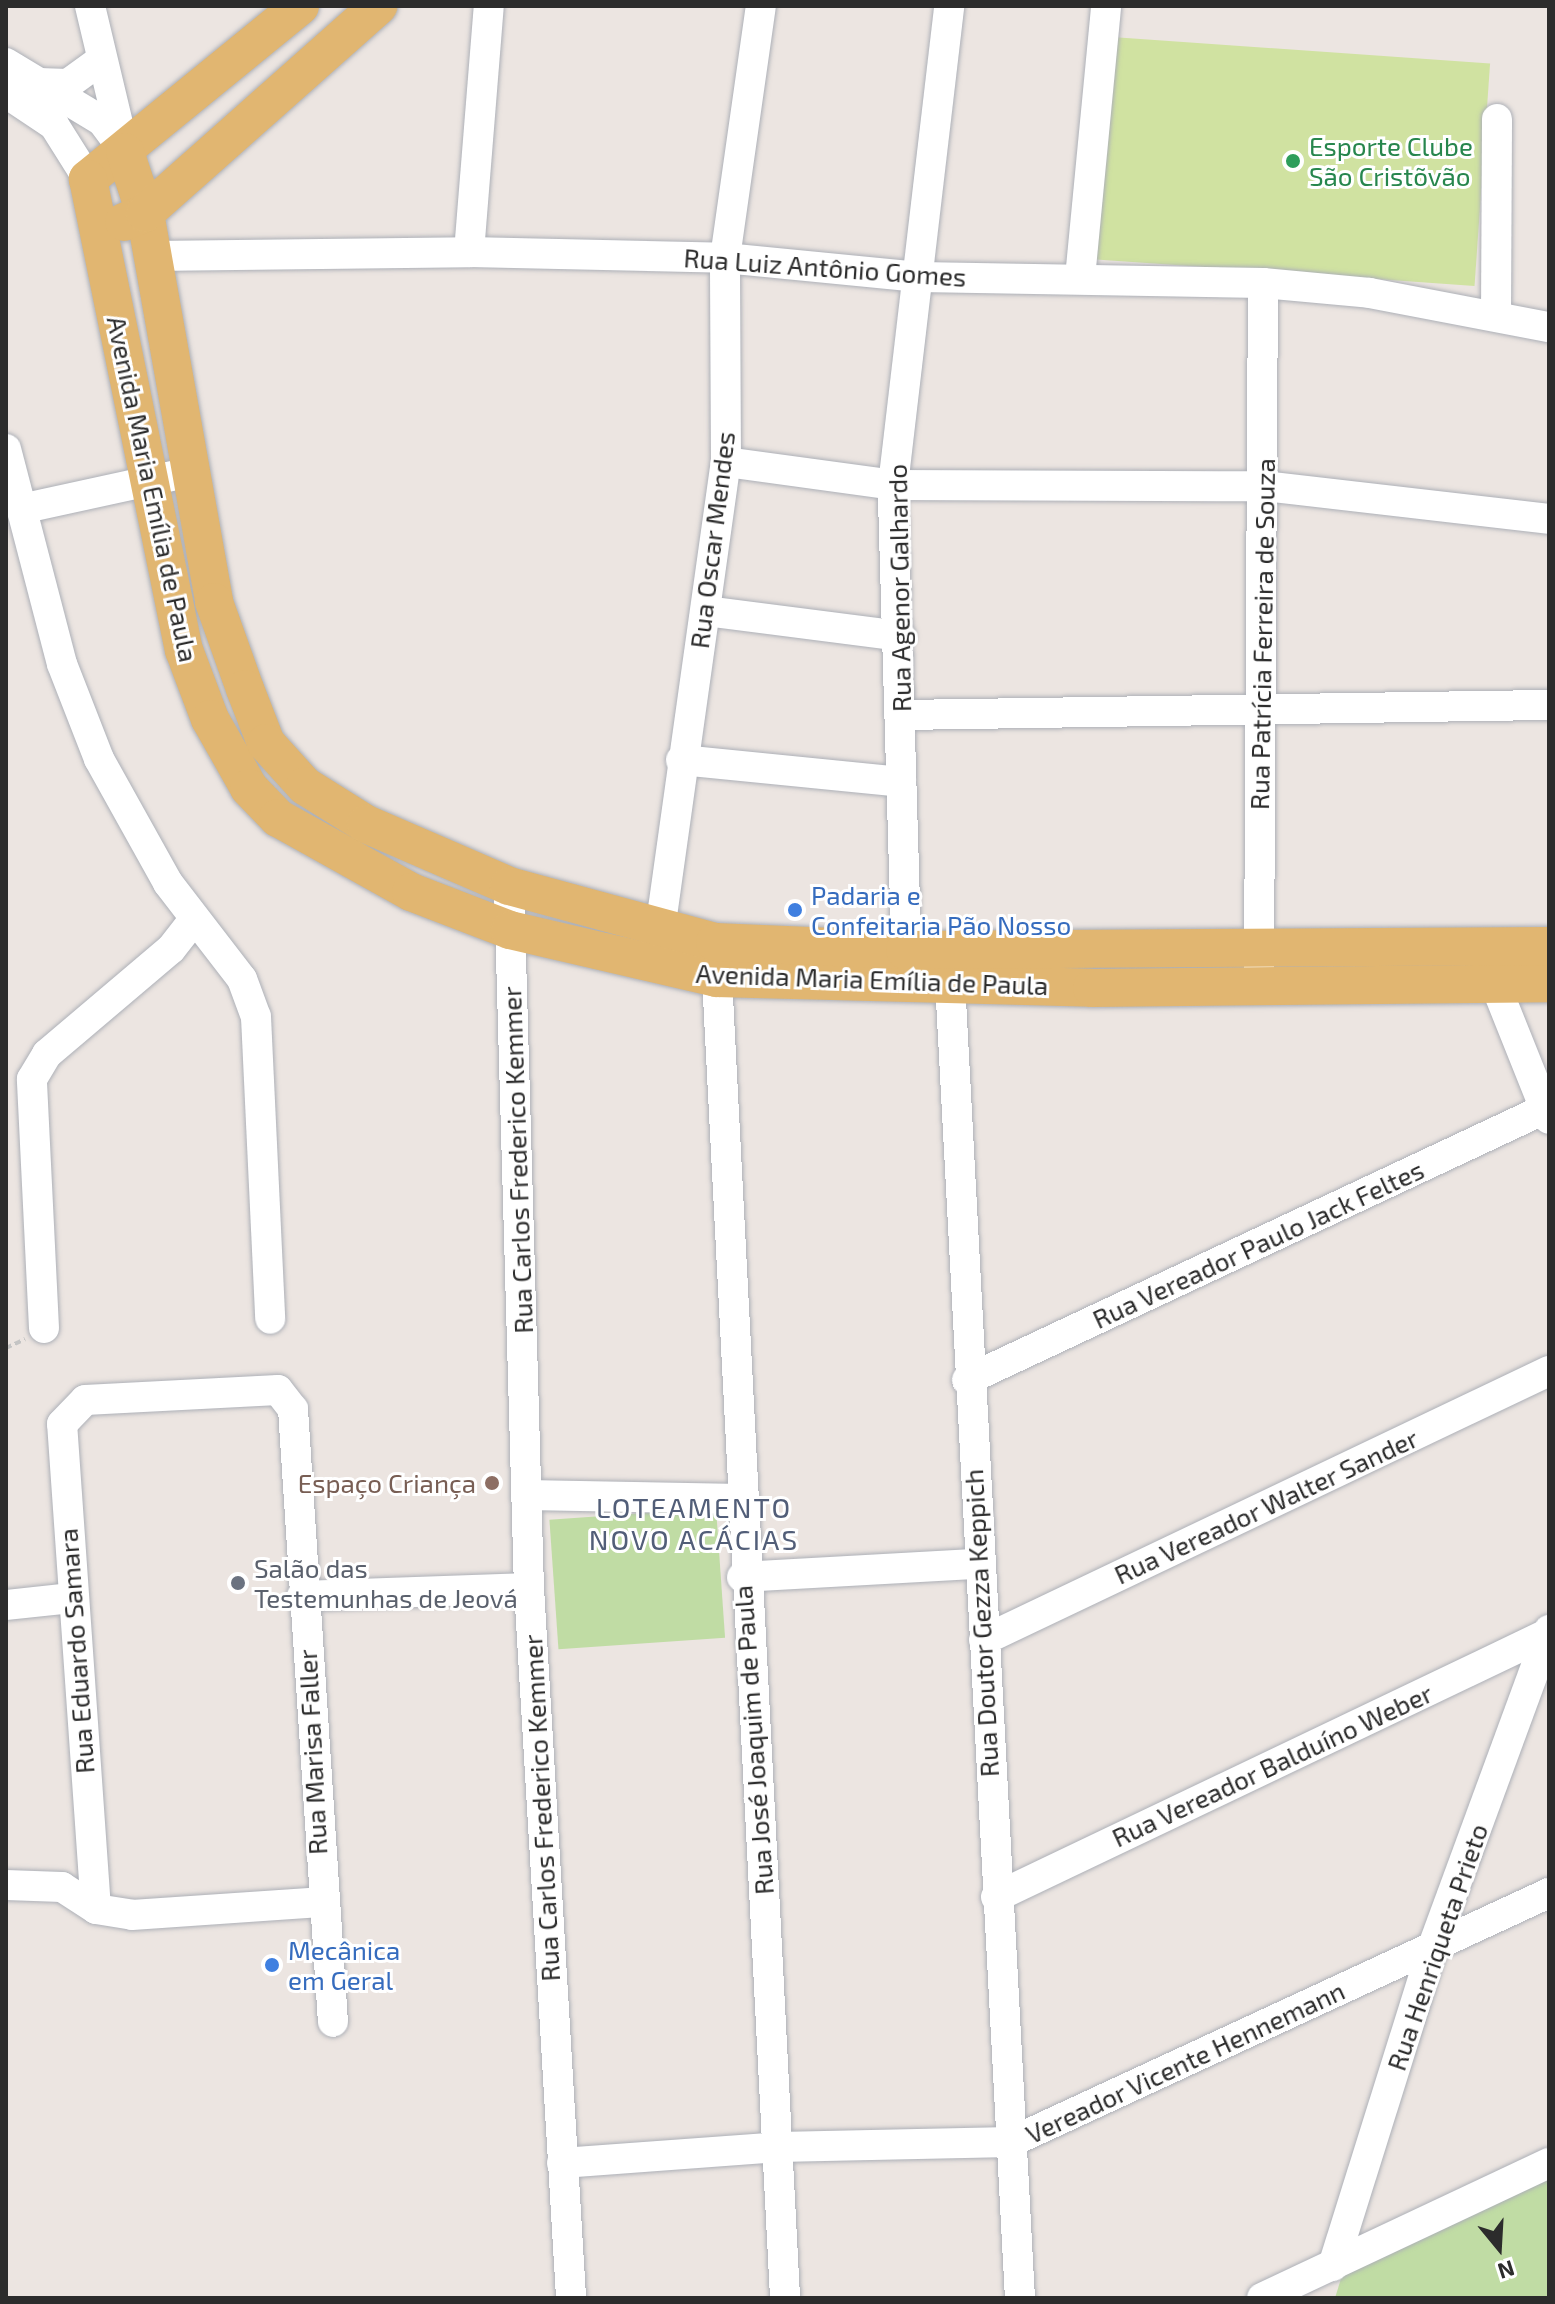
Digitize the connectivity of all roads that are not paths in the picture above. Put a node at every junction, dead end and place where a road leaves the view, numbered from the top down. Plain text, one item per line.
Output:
1 (90, 6) edge
2 (300, 6) edge
3 (378, 6) edge
4 (489, 6) edge
5 (761, 6) edge
6 (949, 6) edge
7 (1106, 6) edge
8 (101, 60) junction
9 (6, 63) edge
10 (39, 83) junction
11 (6, 93) edge
12 (1497, 119) dead end
13 (125, 152) junction
14 (88, 179) junction
15 (145, 213) junction
16 (99, 233) junction
17 (469, 252) junction
18 (152, 256) junction
19 (725, 258) junction
20 (919, 277) junction
21 (1080, 278) junction
22 (1263, 283) junction
23 (1496, 315) junction
24 (1549, 327) edge
25 (726, 462) junction
26 (8, 465) edge
27 (190, 472) junction
28 (147, 481) junction
29 (893, 485) junction
30 (1265, 486) junction
31 (21, 509) junction
32 (1549, 519) edge
33 (706, 611) junction
34 (900, 636) junction
35 (1549, 705) edge
36 (1261, 711) junction
37 (902, 715) junction
38 (681, 760) junction
39 (901, 782) junction
40 (509, 886) junction
41 (194, 920) junction
42 (510, 930) junction
43 (660, 930) junction
44 (1094, 945) junction
45 (1259, 945) junction
46 (1494, 945) junction
47 (1549, 946) edge
48 (716, 960) junction
49 (906, 965) junction
50 (949, 966) junction
51 (1549, 983) edge
52 (1495, 984) junction
53 (1259, 985) junction
54 (1092, 988) junction
55 (1548, 1112) edge
56 (270, 1319) dead end
57 (44, 1328) dead end
58 (1549, 1371) edge
59 (967, 1380) junction
60 (278, 1390) joint
61 (528, 1495) junction
62 (740, 1499) junction
63 (977, 1564) junction
64 (742, 1577) junction
65 (529, 1588) junction
66 (302, 1596) junction
67 (71, 1598) junction
68 (6, 1605) edge
69 (1549, 1632) edge
70 (984, 1640) junction
71 (6, 1885) edge
72 (1549, 1893) edge
73 (996, 1897) junction
74 (321, 1902) junction
75 (96, 1909) junction
76 (1433, 1946) junction
77 (333, 2022) dead end
78 (1011, 2142) junction
79 (778, 2147) junction
80 (562, 2163) junction
81 (1549, 2163) edge
82 (1333, 2266) junction
83 (571, 2298) edge
84 (785, 2298) edge
85 (1020, 2298) edge
86 (1262, 2298) edge

1 - 8 street, Avenida Maria Emília de Paula
2 - 13 main road
3 - 15 main road
4 - 17 street
5 - 19 street, Rua Oscar Mendes
6 - 20 street, Rua Agenor Galhardo
7 - 21 street
8 - 10 street
8 - 13 street, Avenida Maria Emília de Paula
9 - 10 street
10 - 13 street, Avenida Maria Emília de Paula
11 - 14 street
12 - 23 street
13 - 14 main road
13 - 15 main road, Avenida Maria Emília de Paula
14 - 16 main road, Avenida Maria Emília de Paula
15 - 16 main road
15 - 18 main road, Avenida Maria Emília de Paula
16 - 28 main road, Avenida Maria Emília de Paula
17 - 18 street, Rua Luiz Antônio Gomes
17 - 19 street, Rua Luiz Antônio Gomes
18 - 27 main road, Avenida Maria Emília de Paula
19 - 20 street, Rua Luiz Antônio Gomes
19 - 25 street, Rua Oscar Mendes
20 - 21 street, Rua Luiz Antônio Gomes
20 - 29 street, Rua Agenor Galhardo
21 - 22 street, Rua Luiz Antônio Gomes
22 - 23 street, Rua Luiz Antônio Gomes
22 - 30 street, Rua Patrícia Ferreira de Souza
23 - 24 street, Rua Luiz Antônio Gomes
25 - 29 street
25 - 33 street, Rua Oscar Mendes
26 - 31 street
27 - 28 street
27 - 40 main road, Avenida Maria Emília de Paula
28 - 31 street
28 - 42 main road, Avenida Maria Emília de Paula
29 - 30 street
29 - 34 street, Rua Agenor Galhardo
30 - 32 street
30 - 36 street, Rua Patrícia Ferreira de Souza
31 - 41 street
33 - 34 street
33 - 38 street, Rua Oscar Mendes
34 - 37 street, Rua Agenor Galhardo
35 - 36 street
36 - 37 street
36 - 45 street, Rua Patrícia Ferreira de Souza
37 - 39 street, Rua Agenor Galhardo
38 - 39 street
38 - 43 street, Rua Oscar Mendes
39 - 49 street, Rua Agenor Galhardo
40 - 42 street, Rua Carlos Frederico Kemmer
40 - 43 main road, Avenida Maria Emília de Paula
41 - 56 street
41 - 57 street
42 - 48 main road, Avenida Maria Emília de Paula
42 - 61 street, Rua Carlos Frederico Kemmer
43 - 48 main road, Avenida Maria Emília de Paula
44 - 45 main road, Avenida Maria Emília de Paula
44 - 50 main road, Avenida Maria Emília de Paula
44 - 54 street
45 - 46 main road, Avenida Maria Emília de Paula
45 - 53 street, Rua Patrícia Ferreira de Souza
46 - 47 main road, Avenida Maria Emília de Paula
46 - 52 street
48 - 49 main road, Avenida Maria Emília de Paula
48 - 62 street, Rua José Joaquim de Paula
49 - 50 main road, Avenida Maria Emília de Paula
50 - 54 main road, Avenida Maria Emília de Paula
50 - 59 street, Rua Doutor Gezza Keppich
51 - 52 main road, Avenida Maria Emília de Paula
52 - 53 main road, Avenida Maria Emília de Paula
52 - 55 street
53 - 54 main road, Avenida Maria Emília de Paula
55 - 59 street, Rua Vereador Paulo Jack Feltes
58 - 70 street, Rua Vereador Walter Sander
59 - 63 street, Rua Doutor Gezza Keppich
60 - 66 street, Rua Marisa Faller
60 - 67 street, Rua Eduardo Samara
61 - 62 street
61 - 65 street, Rua Carlos Frederico Kemmer
62 - 64 street, Rua José Joaquim de Paula
63 - 64 street
63 - 70 street, Rua Doutor Gezza Keppich
64 - 79 street, Rua José Joaquim de Paula
65 - 66 street
65 - 80 street, Rua Carlos Frederico Kemmer
66 - 74 street, Rua Marisa Faller
67 - 68 street
67 - 75 street, Rua Eduardo Samara
69 - 73 street, Rua Vereador Balduíno Weber
69 - 76 street, Rua Henriqueta Prieto
70 - 73 street, Rua Doutor Gezza Keppich
71 - 75 street
72 - 76 street, Vereador Vicente Hennemann
73 - 78 street, Rua Doutor Gezza Keppich
74 - 75 street
74 - 77 street, Rua Marisa Faller
76 - 78 street, Vereador Vicente Hennemann
76 - 82 street, Rua Henriqueta Prieto
78 - 79 street, Vereador Vicente Hennemann
78 - 85 street, Rua Doutor Gezza Keppich
79 - 80 street, Vereador Vicente Hennemann
79 - 84 street, Rua José Joaquim de Paula
80 - 83 street, Rua Carlos Frederico Kemmer
81 - 82 street
82 - 86 street

